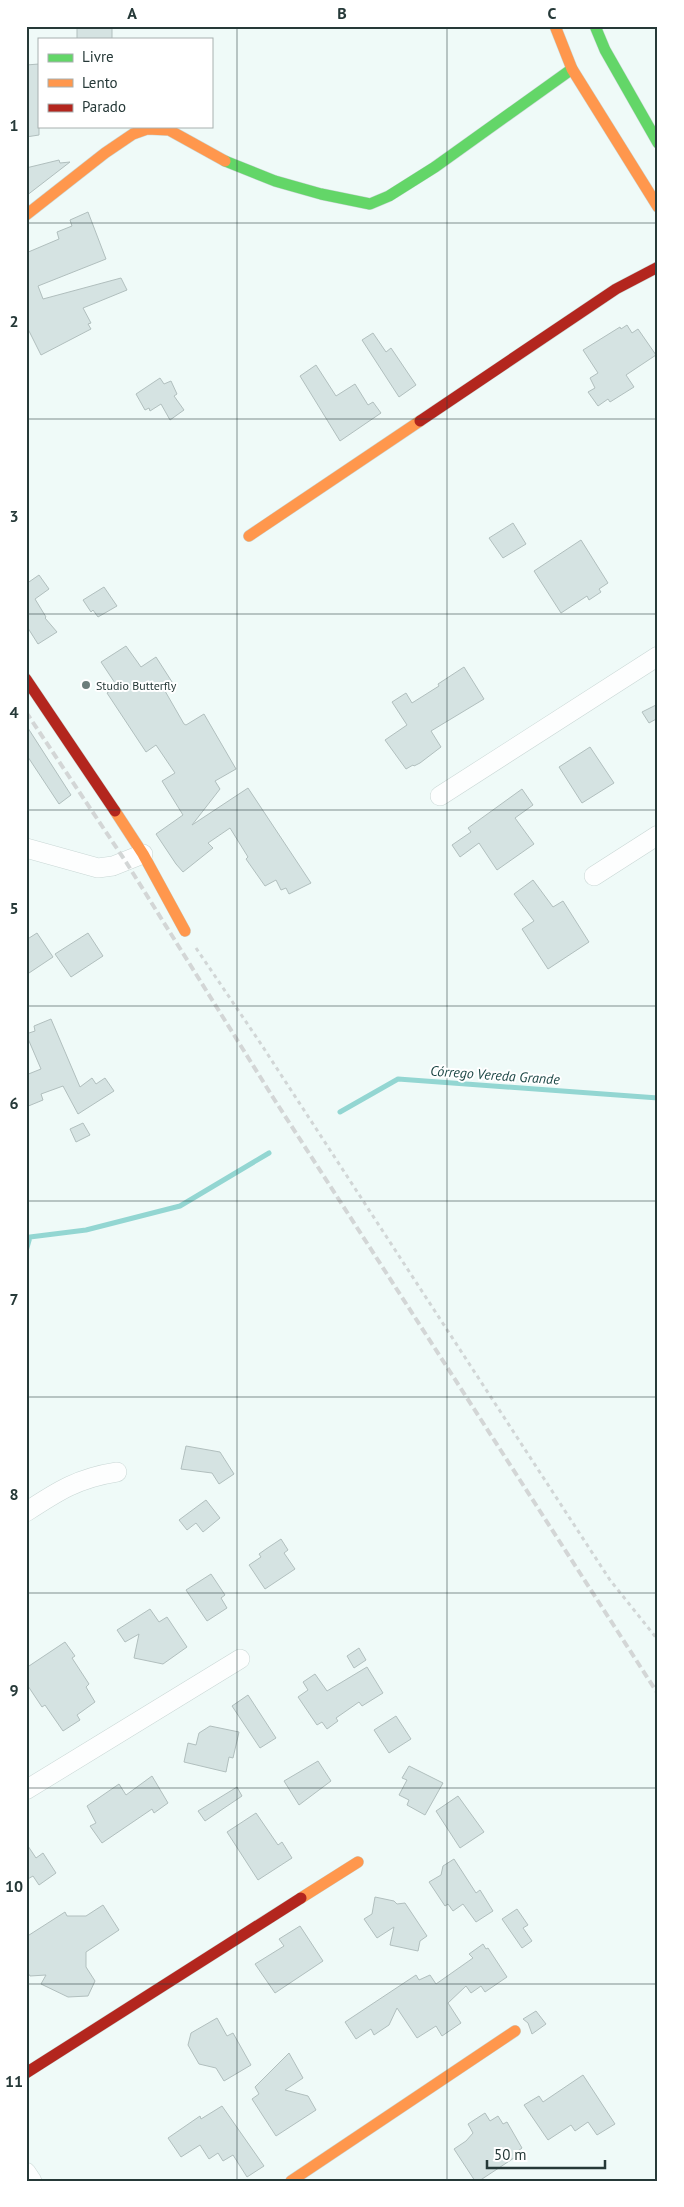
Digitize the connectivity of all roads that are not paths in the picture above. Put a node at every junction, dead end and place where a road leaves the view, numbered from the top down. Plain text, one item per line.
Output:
1 (555, 26) edge
2 (595, 26) edge
3 (572, 69) junction
4 (658, 143) edge
5 (658, 207) edge
6 (26, 215) edge
7 (658, 267) edge
8 (249, 536) dead end
9 (658, 656) edge
10 (26, 679) edge
11 (440, 796) dead end
12 (658, 835) edge
13 (26, 848) edge
14 (143, 854) junction
15 (594, 876) dead end
16 (185, 931) road end
17 (117, 1472) dead end
18 (26, 1512) edge
19 (240, 1659) dead end
20 (26, 1790) edge
21 (358, 1862) dead end
22 (515, 2031) dead end
23 (26, 2073) edge
24 (26, 2172) edge
25 (32, 2181) edge
26 (291, 2181) edge

1 - 3 street
2 - 4 street
3 - 5 street
3 - 6 street
7 - 8 street
9 - 11 street
10 - 14 street
12 - 15 street
13 - 14 street
14 - 16 street
17 - 18 street
19 - 20 street
21 - 23 street
22 - 26 street
24 - 25 street

